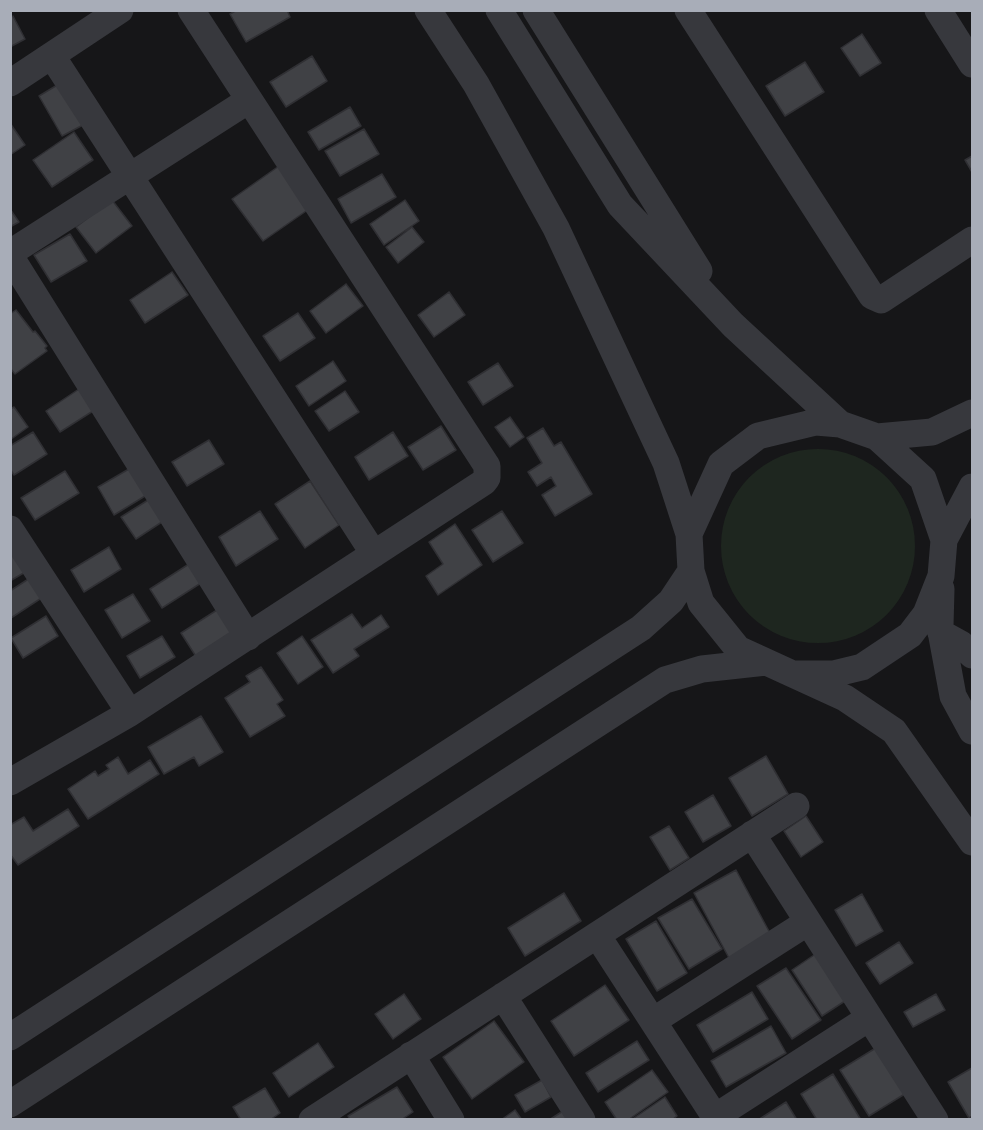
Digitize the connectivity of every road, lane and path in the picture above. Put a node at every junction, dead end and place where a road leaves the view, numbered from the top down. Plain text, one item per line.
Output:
1 (120, 10) edge
2 (191, 10) edge
3 (428, 10) edge
4 (499, 10) edge
5 (536, 10) edge
6 (688, 10) edge
7 (941, 12) edge
8 (52, 56) junction
9 (972, 64) edge
10 (10, 83) edge
11 (249, 100) junction
12 (130, 176) junction
13 (972, 240) edge
14 (10, 254) edge
15 (733, 325) junction
16 (972, 413) edge
17 (840, 424) junction
18 (876, 437) junction
19 (972, 487) edge
20 (10, 530) edge
21 (689, 534) junction
22 (944, 540) junction
23 (374, 554) junction
24 (691, 571) junction
25 (941, 576) junction
26 (941, 633) junction
27 (248, 637) junction
28 (972, 655) edge
29 (767, 662) junction
30 (794, 674) junction
31 (130, 713) junction
32 (972, 730) edge
33 (10, 782) edge
34 (796, 806) dead end
35 (752, 834) junction
36 (972, 842) edge
37 (808, 922) junction
38 (597, 935) junction
39 (503, 996) junction
40 (869, 1018) junction
41 (653, 1021) junction
42 (10, 1037) edge
43 (411, 1055) junction
44 (10, 1104) edge
45 (923, 1115) edge
46 (317, 1118) edge
47 (716, 1118) edge
48 (451, 1119) edge
49 (582, 1119) edge

1 - 8 street
2 - 11 street
3 - 21 street
4 - 15 street
5 - 15 street
6 - 13 street
7 - 9 street
8 - 10 street
8 - 12 street
11 - 12 street
11 - 23 street
12 - 14 street
12 - 23 street
14 - 27 street
15 - 17 street
16 - 18 street
17 - 18 street
17 - 21 street
18 - 22 street
19 - 22 street
20 - 31 street
21 - 24 street
22 - 25 street
23 - 27 street
24 - 29 street
24 - 42 street
25 - 26 street
25 - 30 street
26 - 28 street
26 - 32 street
27 - 31 street
29 - 30 street
29 - 44 street
30 - 36 street
31 - 33 street
34 - 35 street
35 - 37 street
35 - 38 street
37 - 40 street
37 - 41 street
38 - 39 street
38 - 41 street
39 - 43 street
39 - 49 street
40 - 45 street
40 - 47 street
41 - 47 street
43 - 46 street
43 - 48 street

